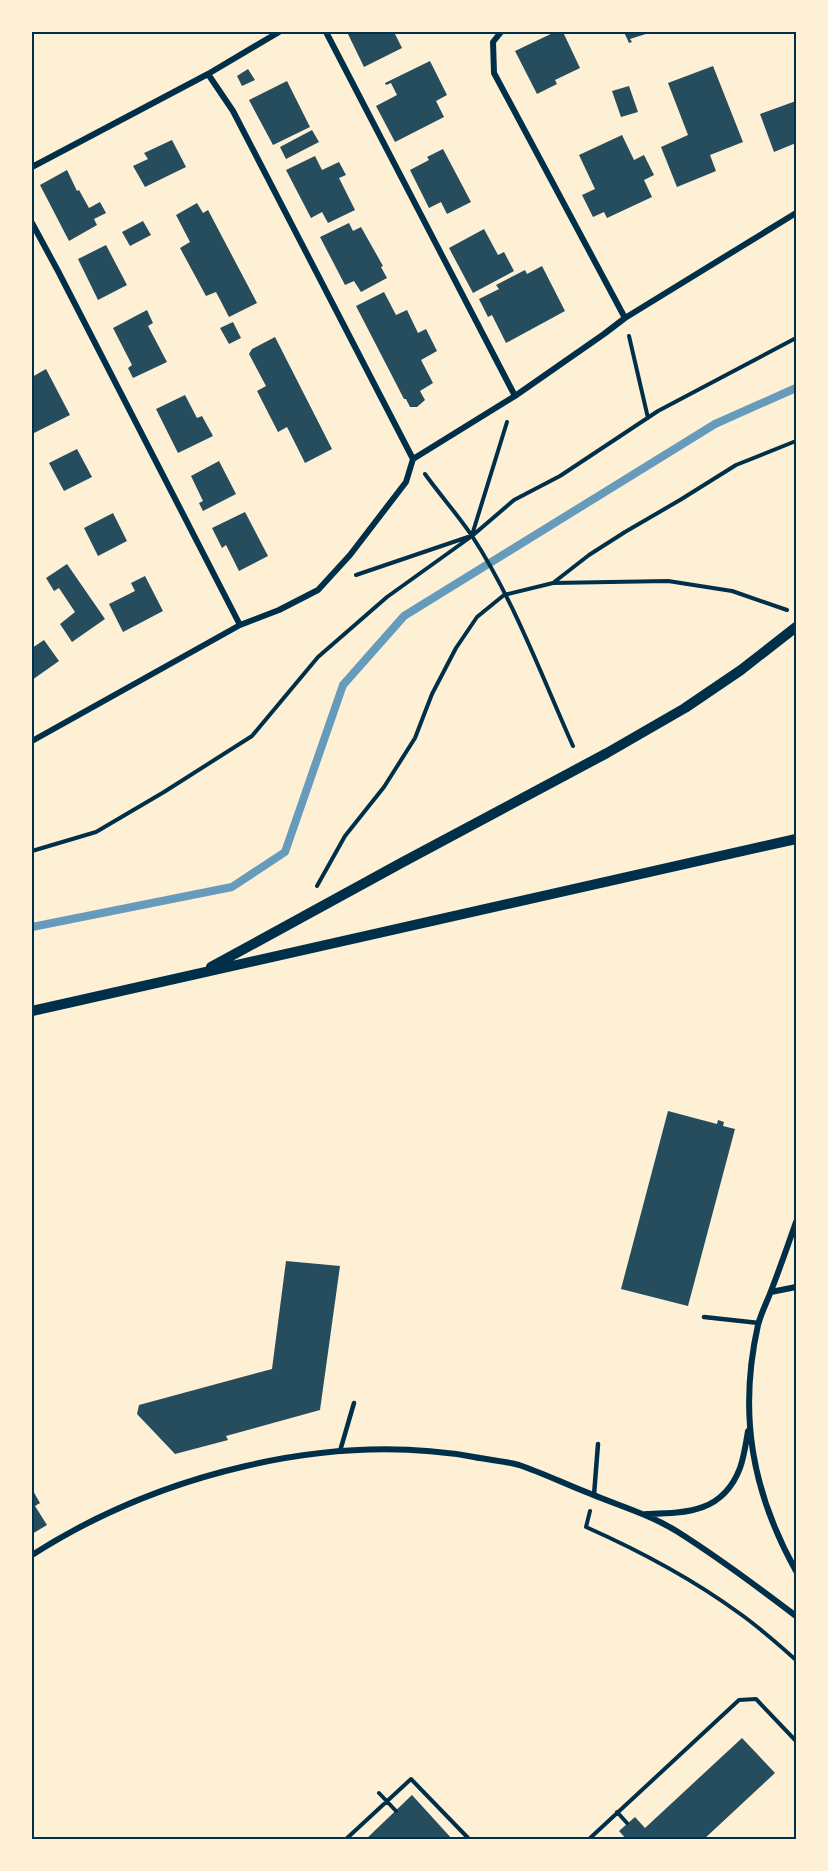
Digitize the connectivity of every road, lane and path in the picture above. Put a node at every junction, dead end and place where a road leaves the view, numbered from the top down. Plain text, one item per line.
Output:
1 (279, 32) edge
2 (326, 32) edge
3 (501, 32) edge
4 (208, 74) junction
5 (32, 167) edge
6 (796, 213) edge
7 (32, 224) edge
8 (625, 318) junction
9 (796, 338) edge
10 (515, 396) junction
11 (648, 418) junction
12 (796, 441) edge
13 (413, 459) junction
14 (471, 536) junction
15 (553, 583) junction
16 (323, 585) junction
17 (504, 595) junction
18 (796, 614) edge
19 (240, 625) junction
20 (796, 627) edge
21 (32, 741) edge
22 (573, 746) dead end
23 (796, 839) edge
24 (32, 851) edge
25 (315, 889) dead end
26 (200, 973) junction
27 (32, 1011) edge
28 (796, 1222) edge
29 (796, 1287) edge
30 (771, 1292) junction
31 (704, 1317) dead end
32 (759, 1323) junction
33 (354, 1403) dead end
34 (749, 1428) junction
35 (598, 1444) dead end
36 (340, 1451) junction
37 (594, 1495) junction
38 (645, 1514) junction
39 (32, 1555) edge
40 (796, 1571) edge
41 (796, 1616) edge
42 (796, 1660) edge
43 (796, 1741) edge
44 (379, 1792) dead end
45 (387, 1801) junction
46 (396, 1811) dead end
47 (617, 1812) junction
48 (627, 1823) dead end
49 (345, 1839) edge
50 (470, 1839) edge
51 (588, 1839) edge

1 - 4 street
2 - 10 street
3 - 8 street
4 - 5 street
4 - 13 street
6 - 8 street
7 - 19 street
8 - 10 street
8 - 11 path
9 - 11 path
10 - 13 street
10 - 14 path
11 - 14 path
12 - 15 path
13 - 14 path
13 - 16 street
14 - 16 path
14 - 17 path
14 - 24 path
15 - 17 path
15 - 18 path
16 - 19 street
17 - 22 path
17 - 25 path
19 - 21 street
20 - 26 street
23 - 26 street
26 - 27 street
28 - 30 street
29 - 30 street
30 - 32 street
31 - 32 lane
32 - 34 street
33 - 36 lane
34 - 38 street
34 - 40 street
35 - 37 lane
36 - 37 street
36 - 39 street
37 - 38 street
37 - 42 path
38 - 41 street
43 - 47 path
44 - 45 path
45 - 46 path
45 - 49 path
45 - 50 path
47 - 48 path
47 - 51 path

